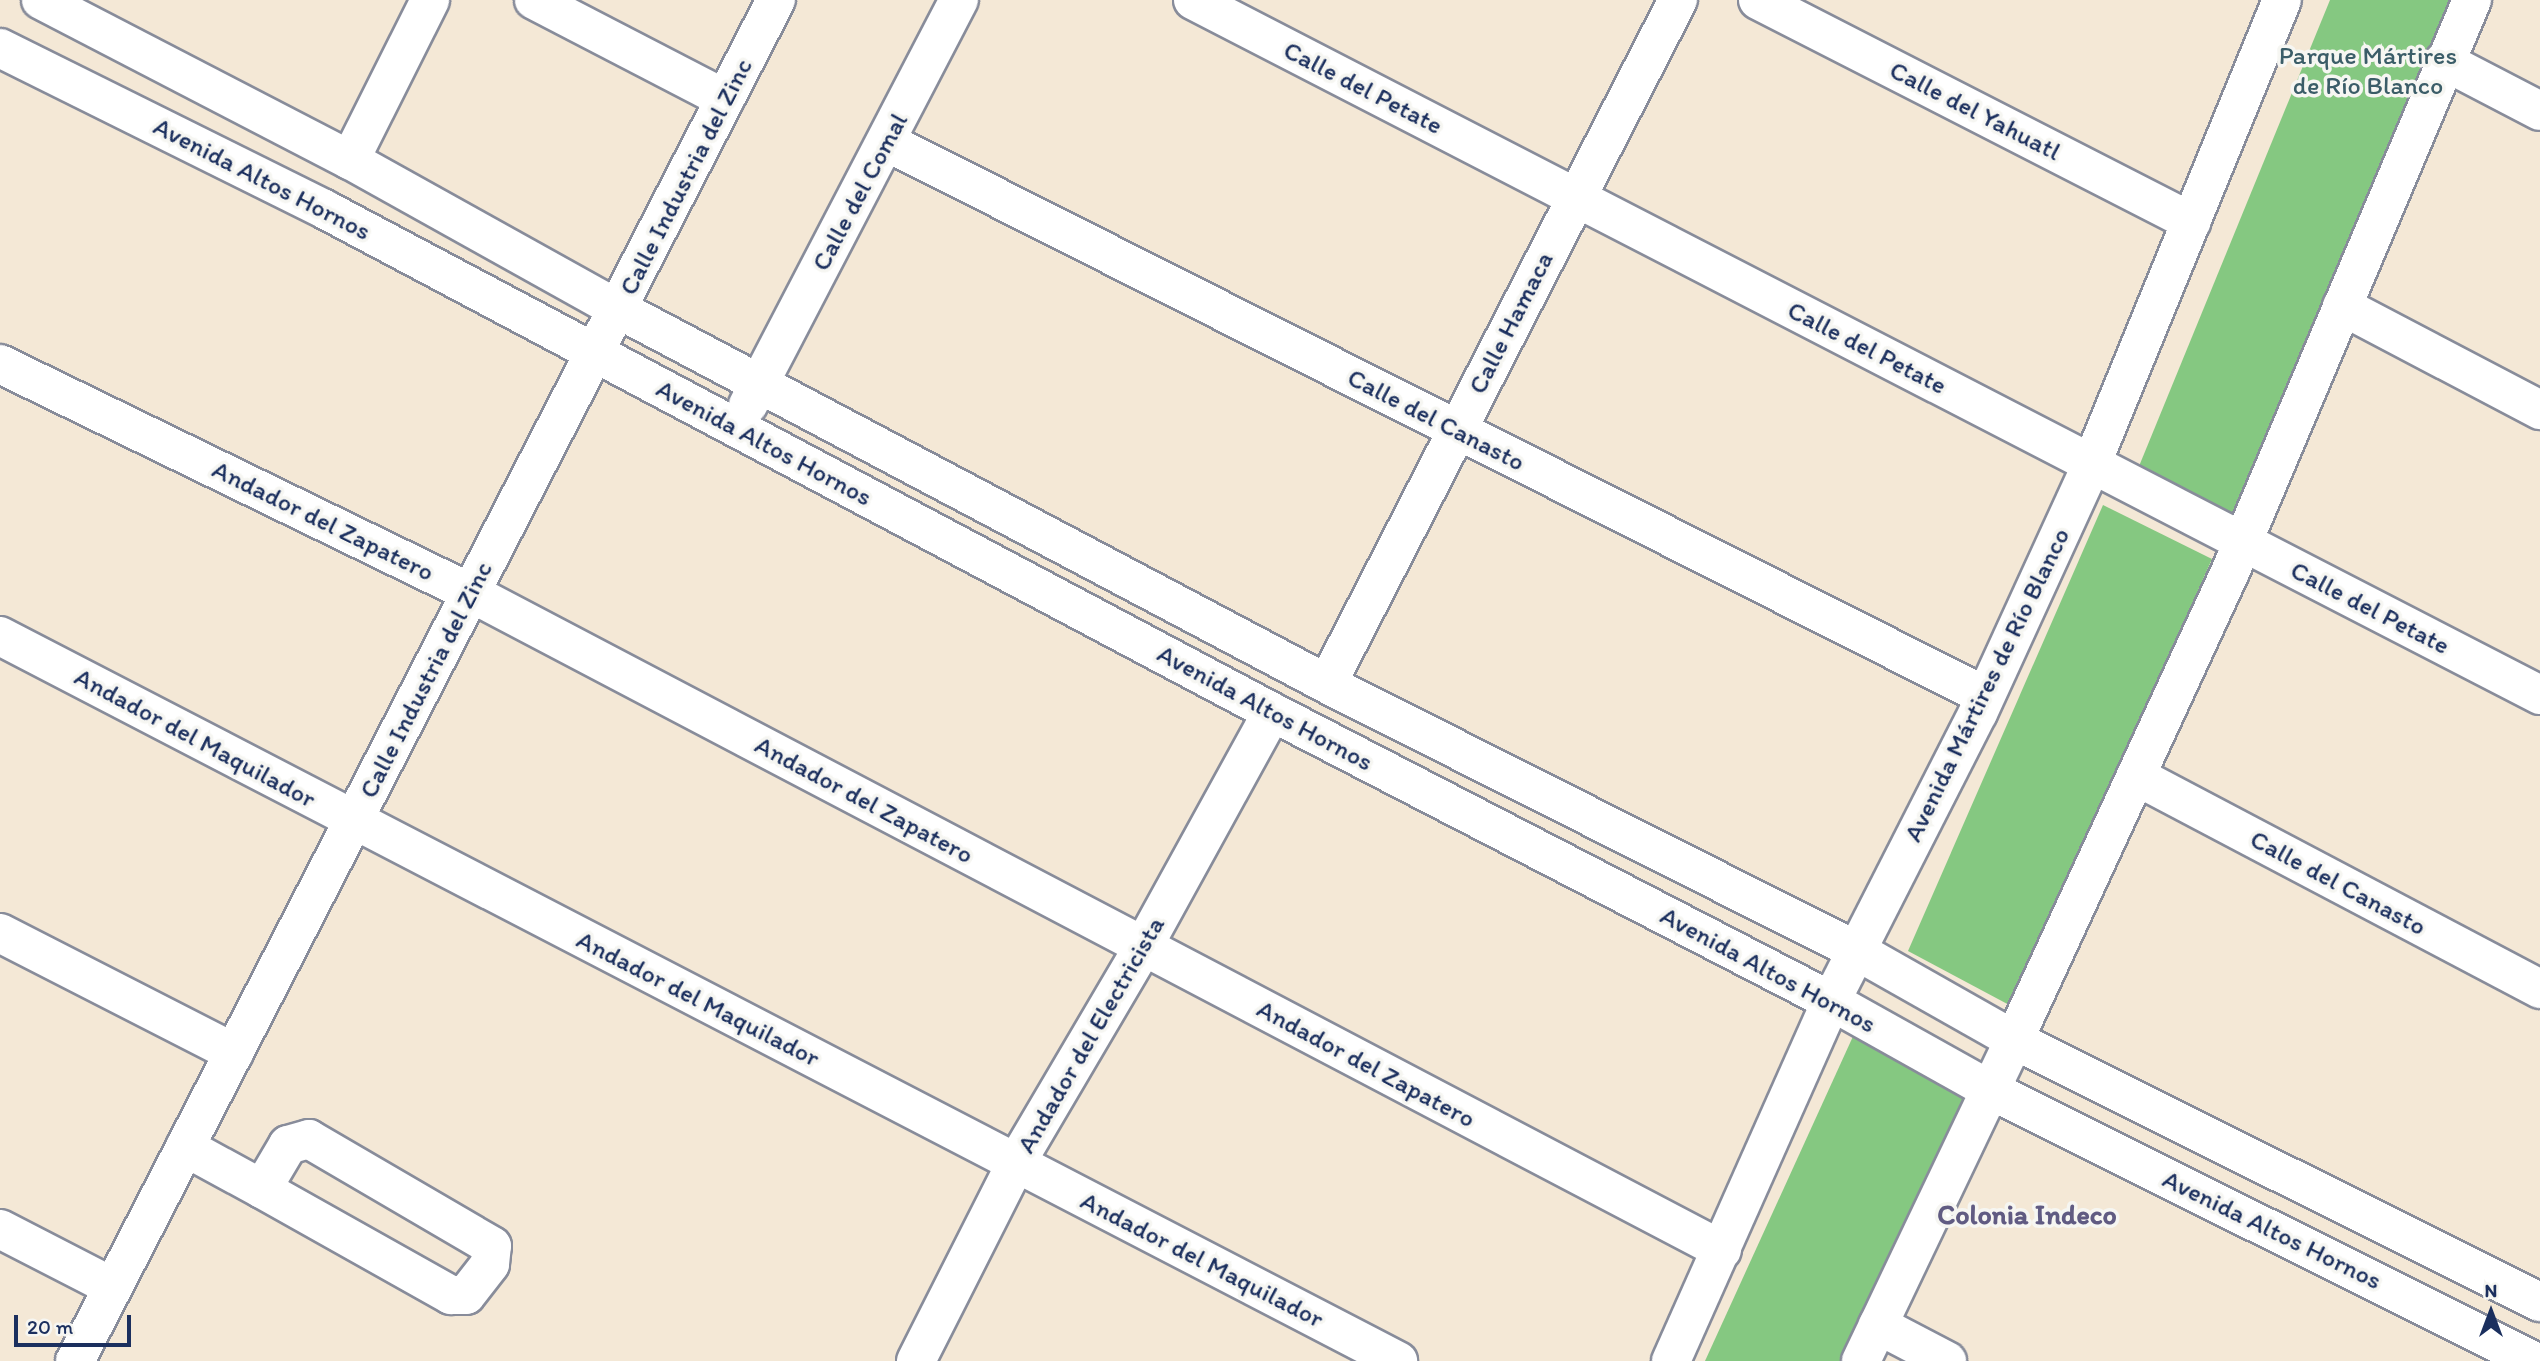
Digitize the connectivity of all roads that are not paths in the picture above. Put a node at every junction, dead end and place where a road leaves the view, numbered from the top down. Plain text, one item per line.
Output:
1 (41, 0) edge
2 (430, 0) edge
3 (534, 0) edge
4 (776, 0) edge
5 (959, 0) edge
6 (1193, 0) edge
7 (1678, 0) edge
8 (1758, 0) edge
9 (2282, 0) edge
10 (2472, 0) edge
11 (0, 48) edge
12 (2444, 61) junction
13 (725, 99) junction
14 (2540, 111) edge
15 (887, 142) junction
16 (351, 160) junction
17 (1576, 198) junction
18 (2191, 222) junction
19 (2342, 306) junction
20 (618, 309) junction
21 (595, 352) junction
22 (0, 363) edge
23 (760, 382) junction
24 (2540, 410) edge
25 (737, 429) junction
26 (1456, 430) junction
27 (2091, 464) junction
28 (2242, 542) junction
29 (471, 593) junction
30 (0, 636) edge
31 (1327, 684) junction
32 (2540, 695) edge
33 (1985, 696) junction
34 (1272, 712) junction
35 (2136, 776) junction
36 (353, 821) junction
37 (0, 933) edge
38 (1143, 947) junction
39 (1857, 951) junction
40 (2540, 989) edge
41 (1831, 1001) junction
42 (2014, 1040) junction
43 (234, 1053) junction
44 (1990, 1090) junction
45 (186, 1147) junction
46 (1016, 1163) junction
47 (262, 1189) junction
48 (0, 1229) edge
49 (1722, 1250) junction
50 (113, 1287) junction
51 (2540, 1302) edge
52 (1878, 1325) junction
53 (2531, 1360) edge
54 (75, 1361) edge
55 (916, 1361) edge
56 (1398, 1361) edge
57 (1671, 1361) edge
58 (1861, 1361) edge
59 (1947, 1361) edge

1 - 16 street, Avenida Altos Hornos
2 - 16 street
3 - 13 street
4 - 13 street, Calle Industria del Zinc
5 - 15 street, Calle del Comal
6 - 17 street, Calle del Petate
7 - 17 street, Calle Hamaca
8 - 18 street, Calle del Yahuatl
9 - 18 street, Avenida Mártires de Río Blanco
10 - 12 street
11 - 21 street, Avenida Altos Hornos
12 - 14 street
12 - 19 street
13 - 20 street, Calle Industria del Zinc
15 - 23 street, Calle del Comal
15 - 26 street, Calle del Canasto
16 - 20 street, Avenida Altos Hornos
17 - 26 street, Calle Hamaca
17 - 27 street, Calle del Petate
18 - 27 street, Avenida Mártires de Río Blanco
19 - 24 street
19 - 28 street
20 - 21 street, Calle Industria del Zinc
20 - 23 street, Avenida Altos Hornos
21 - 25 street, Avenida Altos Hornos
21 - 29 street, Calle Industria del Zinc
22 - 29 street, Andador del Zapatero
23 - 25 street, Calle del Comal
23 - 31 street, Avenida Altos Hornos
25 - 34 street, Avenida Altos Hornos
26 - 31 street, Calle Hamaca
26 - 33 street, Calle del Canasto
27 - 28 street, Calle del Petate
27 - 33 street, Avenida Mártires de Río Blanco
28 - 32 street, Calle del Petate
28 - 35 street
29 - 36 street, Calle Industria del Zinc
29 - 38 street, Andador del Zapatero
30 - 36 street, Andador del Maquilador
31 - 39 street, Avenida Altos Hornos
33 - 39 street, Avenida Mártires de Río Blanco
34 - 38 street, Andador del Electricista
34 - 41 street, Avenida Altos Hornos
35 - 40 street, Calle del Canasto
35 - 42 street
36 - 43 street, Calle Industria del Zinc
36 - 46 street, Andador del Maquilador
37 - 43 street
38 - 46 street, Andador del Electricista
38 - 49 street, Andador del Zapatero
39 - 41 street, Avenida Mártires de Río Blanco
39 - 42 street, Avenida Altos Hornos
41 - 44 street, Avenida Altos Hornos
41 - 49 street, Avenida Mártires de Río Blanco
42 - 44 street
42 - 51 street, Avenida Altos Hornos
43 - 45 street, Calle Industria del Zinc
44 - 52 street
44 - 53 street, Avenida Altos Hornos
45 - 47 street
45 - 50 street, Calle Industria del Zinc
46 - 55 street, Andador del Electricista
46 - 56 street, Andador del Maquilador
47 - 47 street
48 - 50 street
49 - 57 street, Avenida Mártires de Río Blanco
50 - 54 street, Calle Industria del Zinc
52 - 58 street
52 - 59 street

